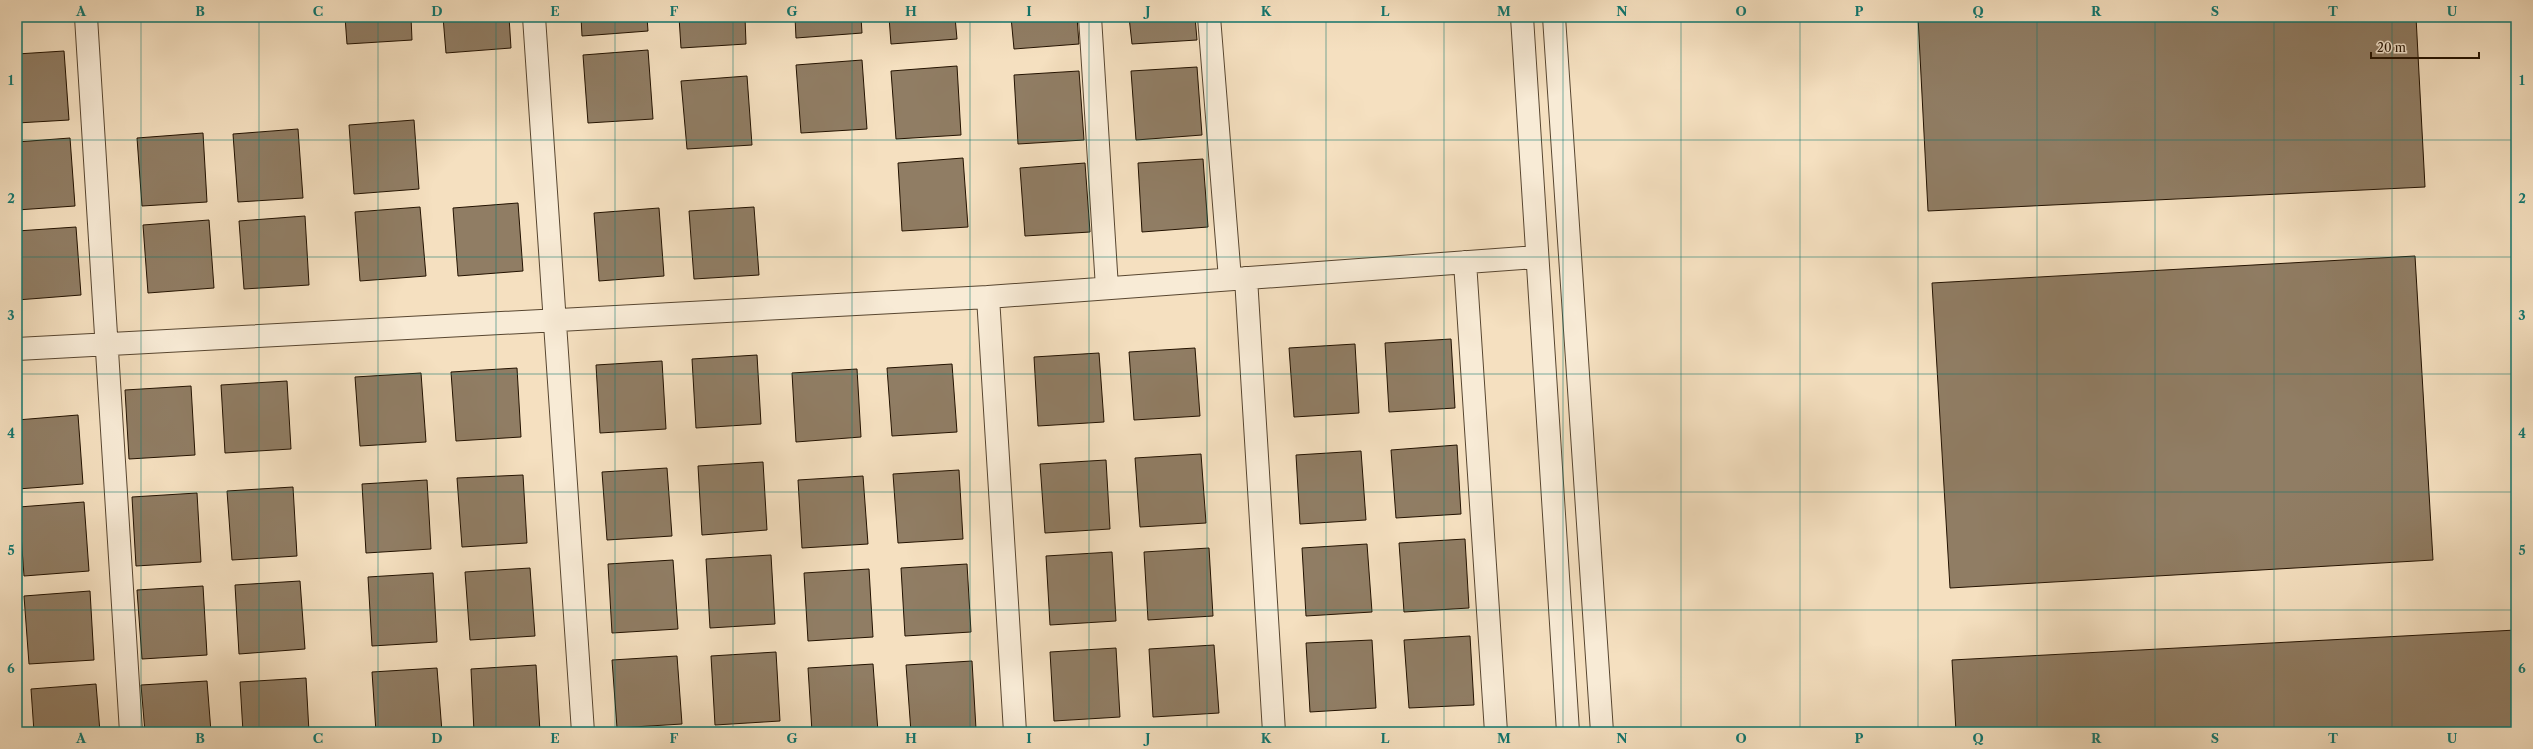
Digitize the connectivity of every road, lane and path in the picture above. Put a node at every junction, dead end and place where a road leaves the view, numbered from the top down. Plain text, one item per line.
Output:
1 (86, 17) edge
2 (534, 17) edge
3 (1090, 17) edge
4 (1209, 17) edge
5 (1522, 17) edge
6 (1554, 17) edge
7 (1537, 257) junction
8 (1465, 262) junction
9 (1238, 279) junction
10 (1107, 288) junction
11 (988, 297) junction
12 (554, 320) junction
13 (106, 345) junction
14 (17, 350) edge
15 (130, 732) edge
16 (583, 732) edge
17 (1015, 732) edge
18 (1274, 732) edge
19 (1496, 732) edge
20 (1568, 732) edge
21 (1602, 732) edge

1 - 13 street
2 - 12 street
3 - 10 street
4 - 9 street
5 - 7 street
6 - 21 street
7 - 8 street
7 - 20 street
8 - 9 street
8 - 19 street
9 - 10 street
9 - 18 street
10 - 11 street
11 - 12 street
11 - 17 street
12 - 13 street
12 - 16 street
13 - 14 street
13 - 15 street

